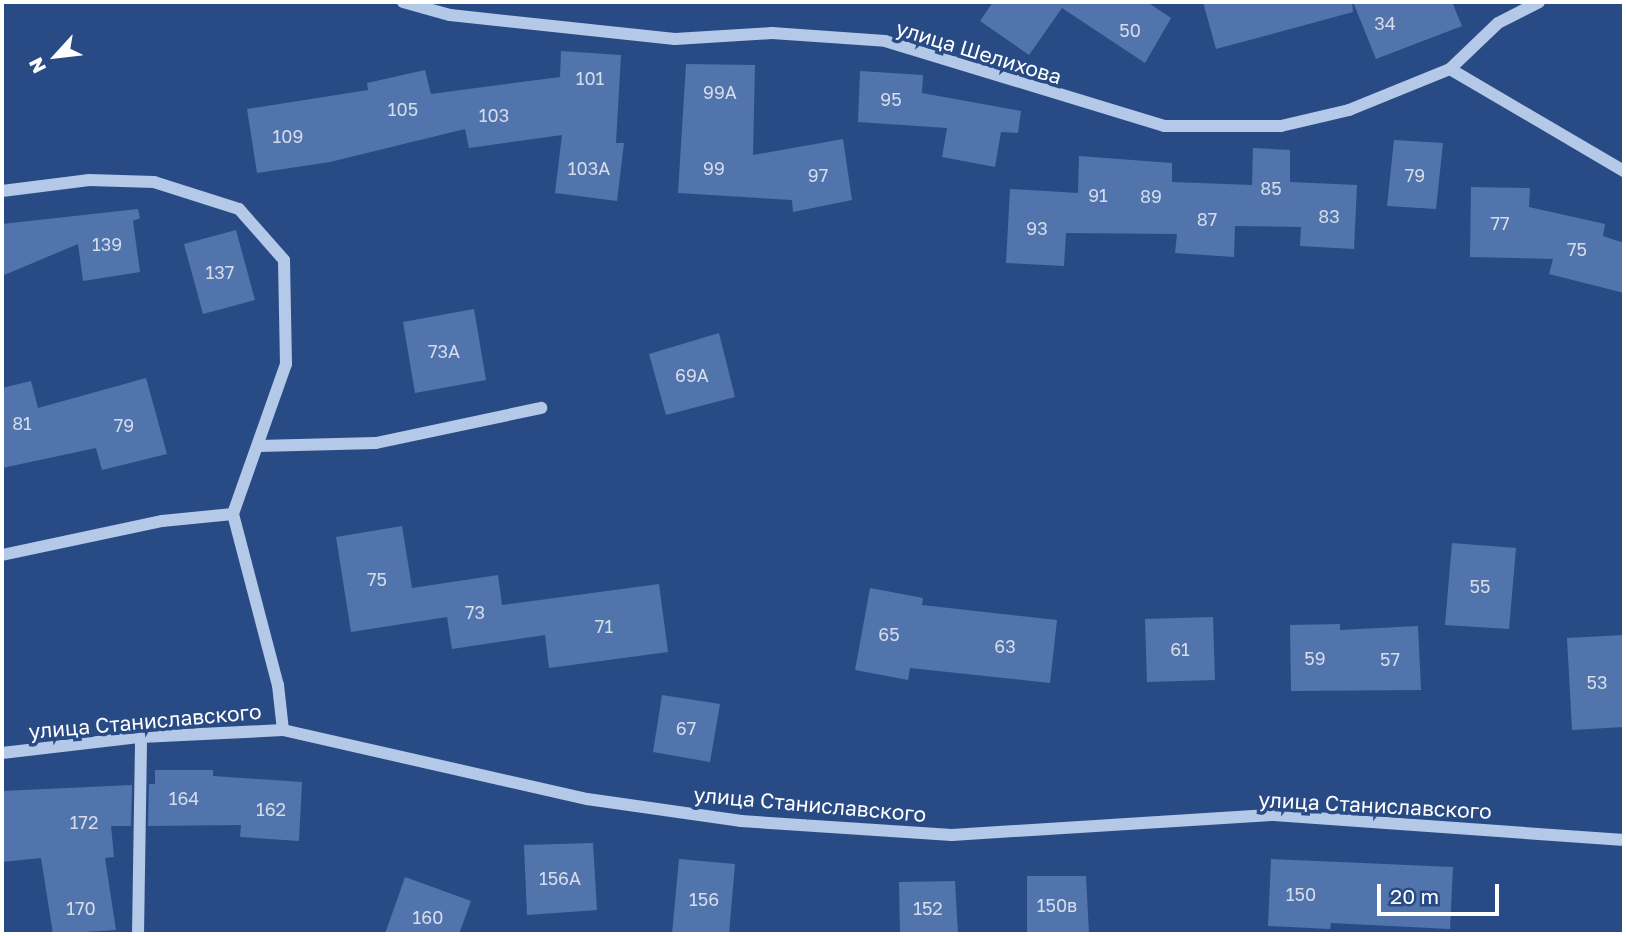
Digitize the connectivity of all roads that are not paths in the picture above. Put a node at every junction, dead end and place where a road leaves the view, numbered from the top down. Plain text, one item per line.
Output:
1 (402, 2) edge
2 (1539, 2) edge
3 (1450, 69) junction
4 (1624, 171) edge
5 (2, 191) edge
6 (541, 408) dead end
7 (259, 446) junction
8 (233, 514) junction
9 (2, 555) edge
10 (283, 730) junction
11 (141, 737) junction
12 (2, 753) edge
13 (1624, 840) edge
14 (138, 934) edge

1 - 3 street, улица Шелихова
2 - 3 street, улица Шелихова
3 - 4 street
5 - 7 street
6 - 7 street
7 - 8 street
8 - 9 street
8 - 10 street
10 - 11 street, улица Станиславского
10 - 13 street, улица Станиславского
11 - 12 street, улица Станиславского
11 - 14 street

